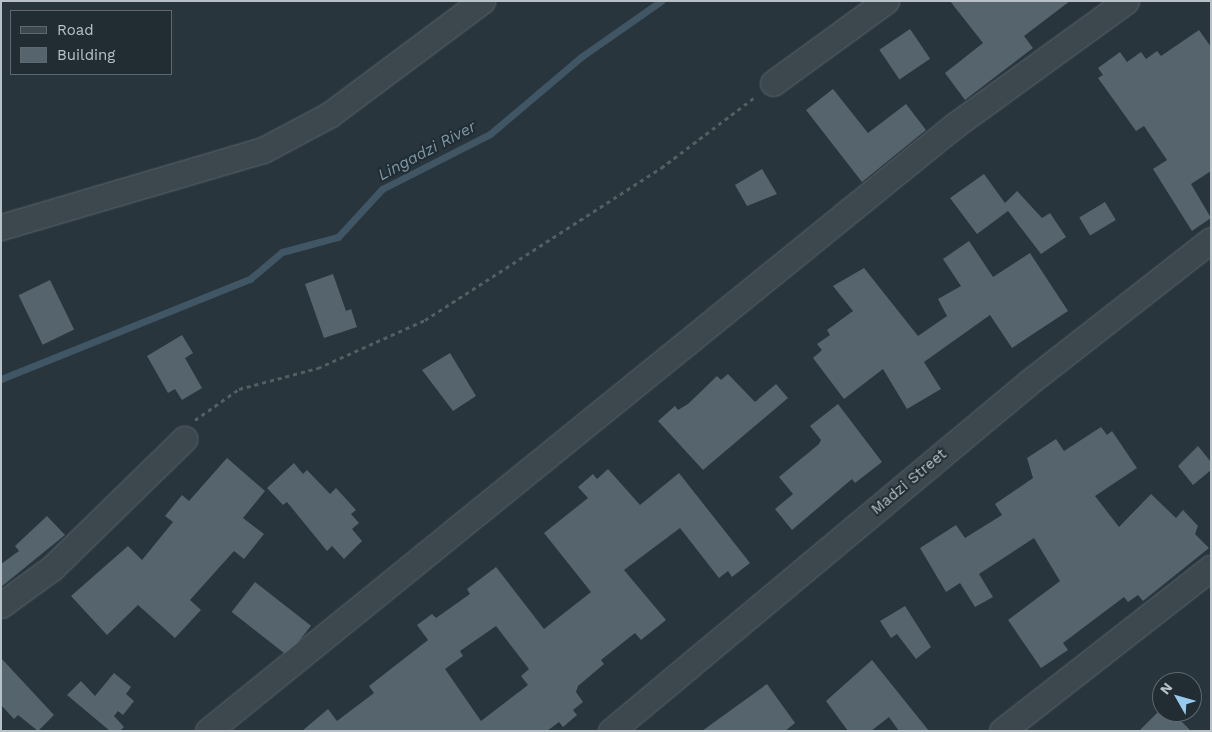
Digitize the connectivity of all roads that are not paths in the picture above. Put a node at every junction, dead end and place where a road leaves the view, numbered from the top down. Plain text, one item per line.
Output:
1 (482, 1) edge
2 (886, 1) edge
3 (1126, 1) edge
4 (773, 83) road end
5 (1, 227) edge
6 (1211, 240) edge
7 (184, 439) road end
8 (1211, 568) edge
9 (1, 605) edge
10 (208, 731) edge
11 (611, 731) edge
12 (1002, 731) edge

1 - 5 street
2 - 4 street
3 - 10 street
6 - 11 street, Madzi Street
7 - 9 street
8 - 12 street

